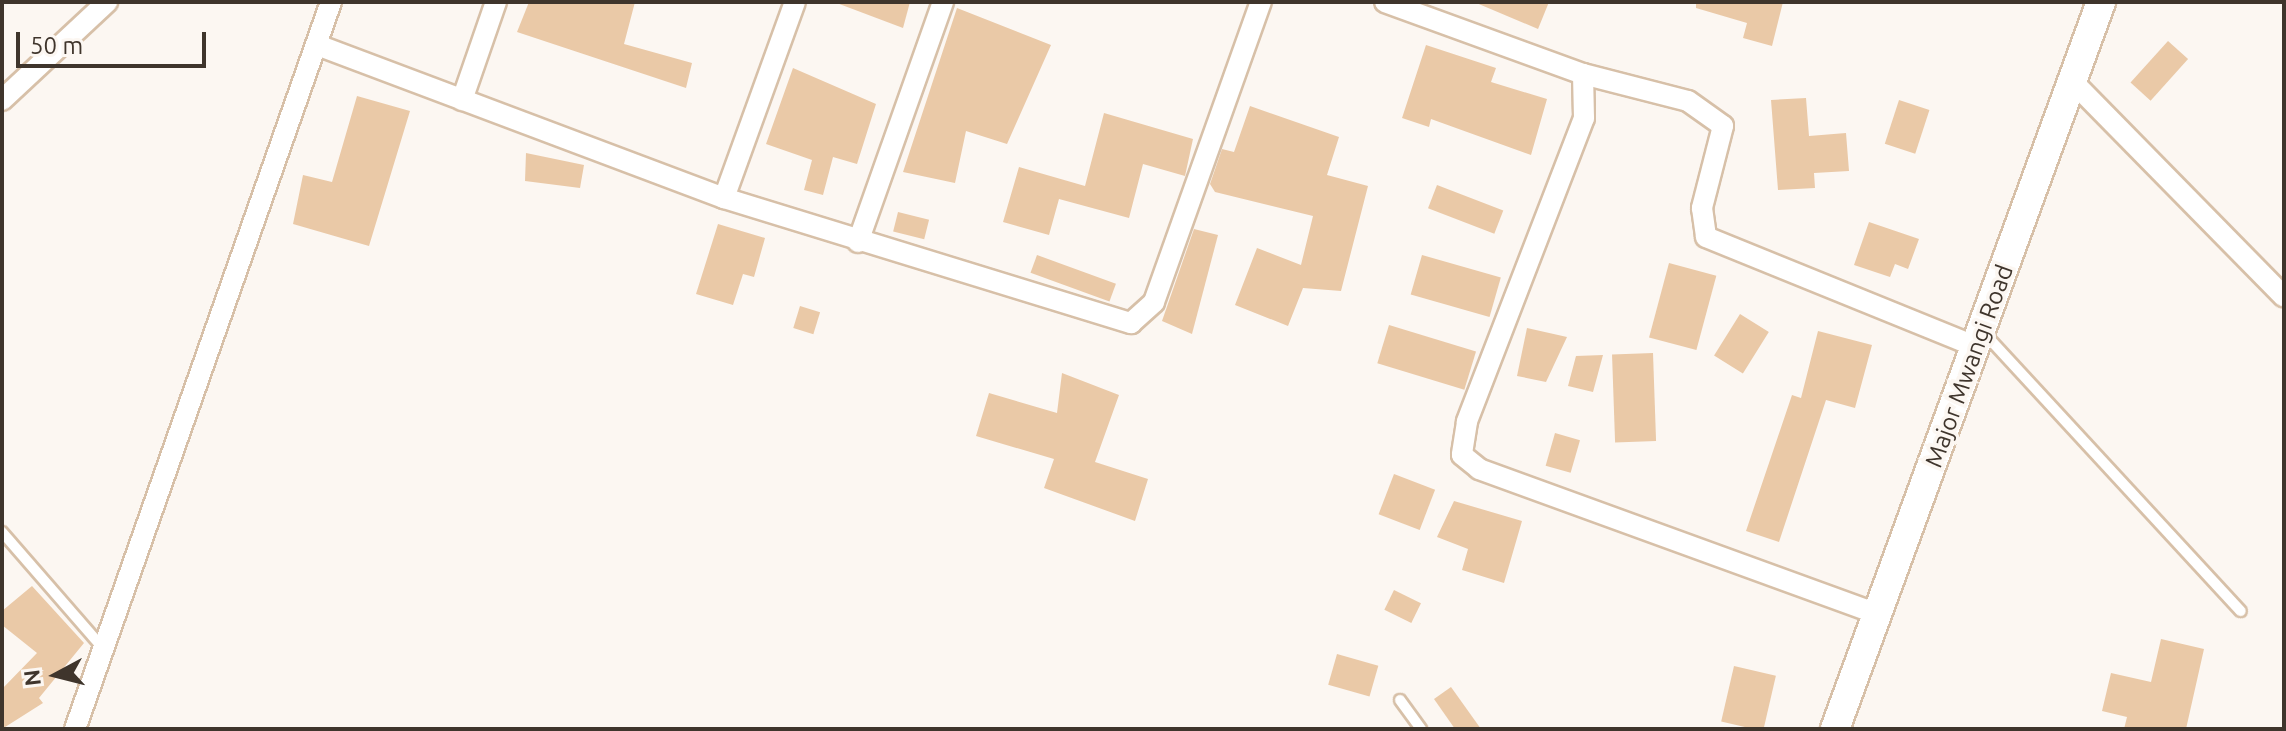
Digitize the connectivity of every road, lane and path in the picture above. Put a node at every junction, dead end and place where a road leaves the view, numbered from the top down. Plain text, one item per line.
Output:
1 (107, 2) edge
2 (331, 2) edge
3 (496, 2) edge
4 (795, 2) edge
5 (943, 2) edge
6 (1261, 2) edge
7 (1385, 2) edge
8 (2101, 2) edge
9 (317, 45) junction
10 (1583, 74) junction
11 (2075, 84) junction
12 (2, 100) edge
13 (462, 100) junction
14 (724, 198) junction
15 (858, 242) junction
16 (2284, 297) edge
17 (1977, 338) junction
18 (2, 532) edge
19 (2241, 611) dead end
20 (1880, 615) junction
21 (103, 649) junction
22 (1400, 700) dead end
23 (75, 729) edge
24 (1421, 729) edge
25 (1835, 729) edge

1 - 12 street
2 - 9 street
3 - 13 street
4 - 14 street
5 - 15 street
6 - 15 street
7 - 10 street
8 - 11 street, Major Mwangi Road
9 - 13 street
9 - 21 street
10 - 17 street
10 - 20 street
11 - 16 street
11 - 17 street, Major Mwangi Road
13 - 14 street
14 - 15 street
17 - 19 lane
17 - 20 street, Major Mwangi Road
18 - 21 lane
20 - 25 street, Major Mwangi Road
21 - 23 street
22 - 24 lane

